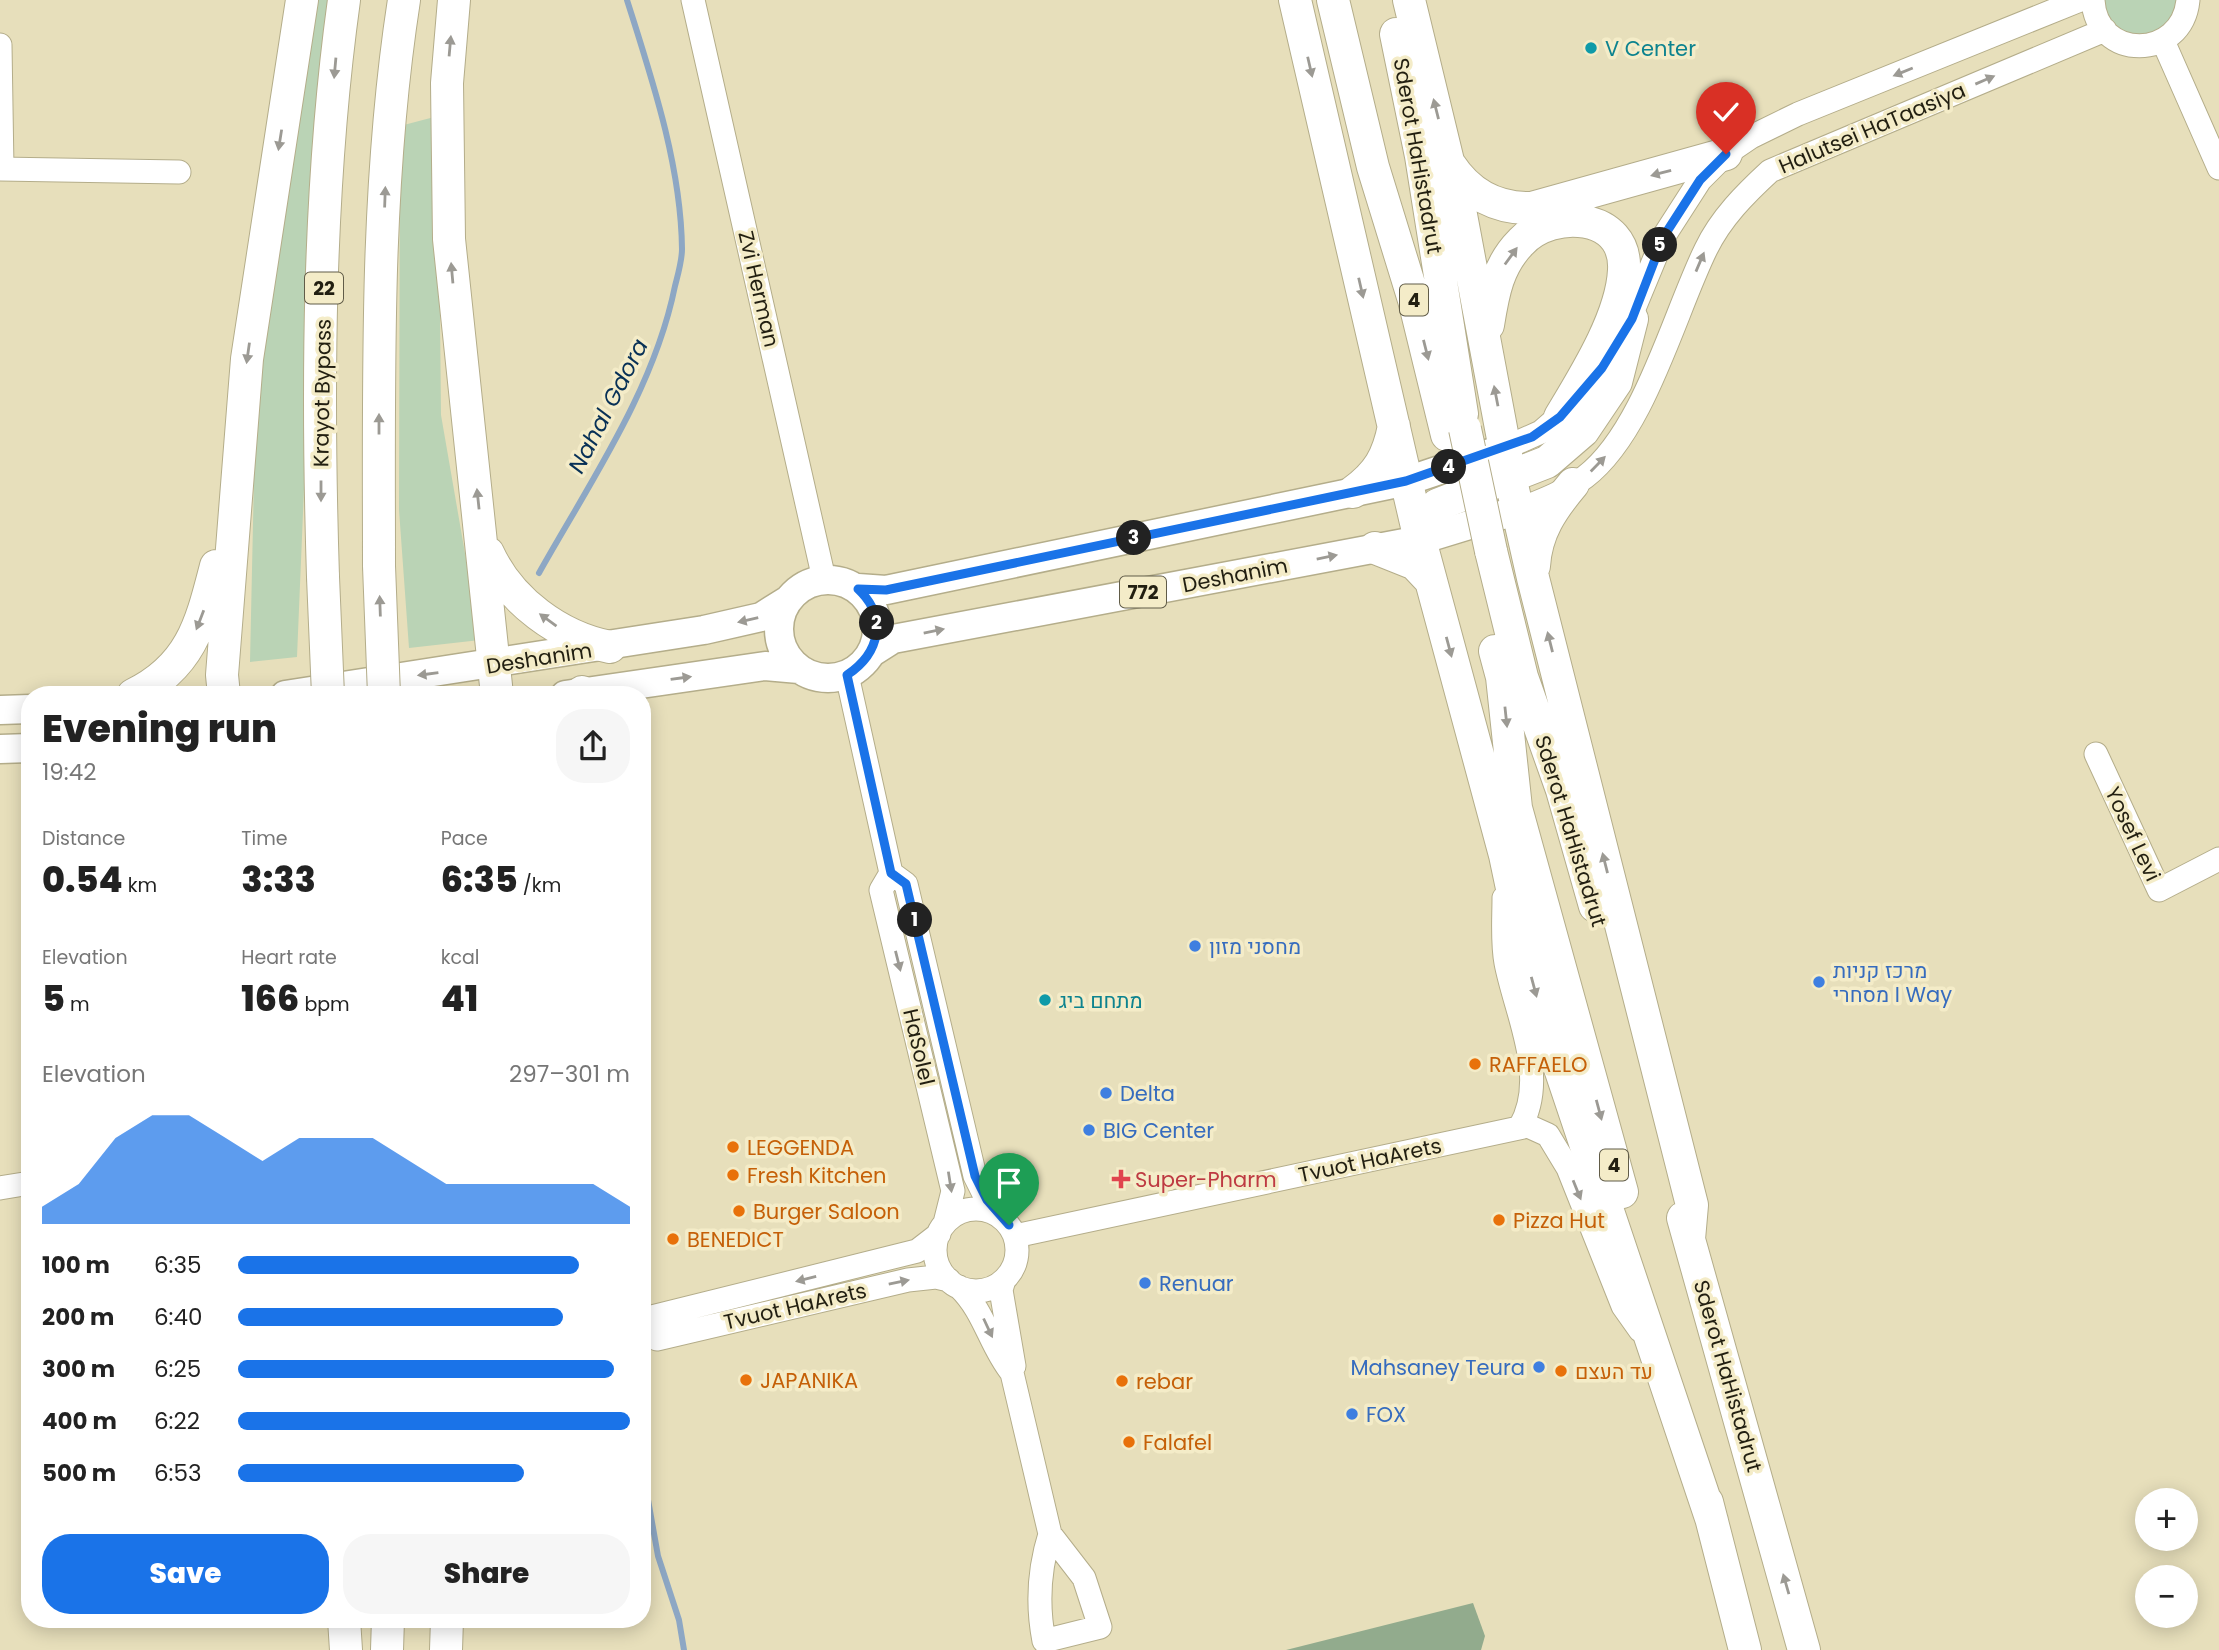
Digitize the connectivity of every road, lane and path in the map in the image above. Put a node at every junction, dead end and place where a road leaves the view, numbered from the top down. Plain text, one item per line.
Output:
1 (302, 0) edge
2 (344, 0) edge
3 (404, 0) edge
4 (454, 0) edge
5 (693, 0) edge
6 (1295, 0) edge
7 (1333, 0) edge
8 (1389, 0) edge
9 (1409, 0) edge
10 (2080, 0) edge
11 (2093, 0) edge
12 (2188, 0) edge
13 (2105, 30) junction
14 (2163, 41) junction
15 (0, 45) edge
16 (1726, 154) junction
17 (1435, 160) junction
18 (2219, 168) edge
19 (1, 169) edge
20 (179, 172) dead end
21 (1632, 319) junction
22 (1485, 343) junction
23 (1560, 417) junction
24 (1394, 425) junction
25 (1508, 462) junction
26 (1406, 481) junction
27 (237, 483) junction
28 (1573, 484) junction
29 (1353, 492) junction
30 (1518, 510) junction
31 (1420, 541) junction
32 (483, 542) junction
33 (1375, 548) junction
34 (1533, 578) junction
35 (824, 579) junction
36 (1431, 581) junction
37 (858, 589) junction
38 (788, 600) junction
39 (610, 647) junction
40 (871, 653) junction
41 (799, 669) junction
42 (847, 675) junction
43 (497, 680) edge
44 (149, 686) edge
45 (223, 686) edge
46 (328, 686) edge
47 (384, 686) edge
48 (412, 686) edge
49 (629, 686) edge
50 (21, 709) edge
51 (0, 710) edge
52 (21, 748) edge
53 (0, 749) edge
54 (2096, 754) dead end
55 (1504, 855) junction
56 (2219, 859) edge
57 (891, 873) junction
58 (1520, 1127) junction
59 (21, 1184) edge
60 (0, 1188) edge
61 (1001, 1217) junction
62 (942, 1228) junction
63 (1015, 1236) junction
64 (1689, 1238) junction
65 (1004, 1280) junction
66 (954, 1283) junction
67 (651, 1318) edge
68 (651, 1337) edge
69 (1653, 1349) junction
70 (1012, 1373) junction
71 (1712, 1521) junction
72 (1050, 1534) dead end
73 (345, 1628) edge
74 (388, 1628) edge
75 (346, 1650) edge
76 (387, 1650) edge
77 (1745, 1650) edge
78 (1804, 1650) edge

1 -> 27 highway
2 -> 46 highway, Krayot Bypass / 22, bridge
47 -> 3 highway, bridge
32 -> 4 highway
5 - 35 street, Zvi Herman
6 -> 24 highway
7 -> 71 highway, Sderot HaHistadrut / 4
8 - 17 highway, Sderot HaHistadrut / 4
17 -> 9 highway
10 -> 16 street, Halutsei HaTaasiya
11 - 13 street
12 - 14 street
13 - 14 street
28 -> 13 street, Halutsei HaTaasiya
14 - 18 street
15 - 19 street
16 -> 17 highway
16 - 21 street, Halutsei HaTaasiya
17 - 22 highway
17 - 64 highway, Sderot HaHistadrut / 4, bridge
19 - 20 street
21 - 23 street, Halutsei HaTaasiya
21 - 25 highway
22 -> 23 highway
25 -> 22 highway
23 - 25 street, Halutsei HaTaasiya
24 - 26 highway
24 - 29 highway
25 - 26 main road
25 - 30 highway
25 - 31 highway
26 - 29 main road
26 - 31 highway
27 -> 44 highway
27 - 45 highway
28 - 30 street, Halutsei HaTaasiya
28 - 34 highway
29 - 37 main road
30 - 31 main road, Deshanim / 772
30 - 34 highway
31 - 33 main road, Deshanim / 772
31 - 36 highway
39 -> 32 highway
32 - 43 highway
33 - 36 highway
40 -> 33 main road, Deshanim / 772
64 -> 34 highway
35 - 37 main road
35 - 38 main road
36 -> 55 highway
37 - 40 main road
38 -> 39 main road, Deshanim
38 - 41 main road
39 - 43 main road, Deshanim
40 - 42 main road
41 - 42 main road
49 -> 41 main road, Deshanim
42 - 57 street, HaSolel
43 -> 48 main road, Deshanim
50 - 51 main road
52 - 53 main road
54 - 56 street, Yosef Levi
55 - 58 street
55 -> 69 highway
57 - 61 street, HaSolel
57 -> 62 street, HaSolel
58 - 63 street, Tvuot HaArets
58 -> 69 street
59 - 60 street
61 - 62 street
61 - 63 street
62 - 66 street
62 -> 67 street, Tvuot HaArets
63 - 65 street
78 -> 64 highway, Sderot HaHistadrut / 4
65 - 66 street
65 - 70 street
68 -> 66 street, Tvuot HaArets
66 -> 70 street
69 - 71 highway
70 - 72 street
71 - 77 highway, Sderot HaHistadrut / 4
73 - 75 highway
74 - 76 highway

